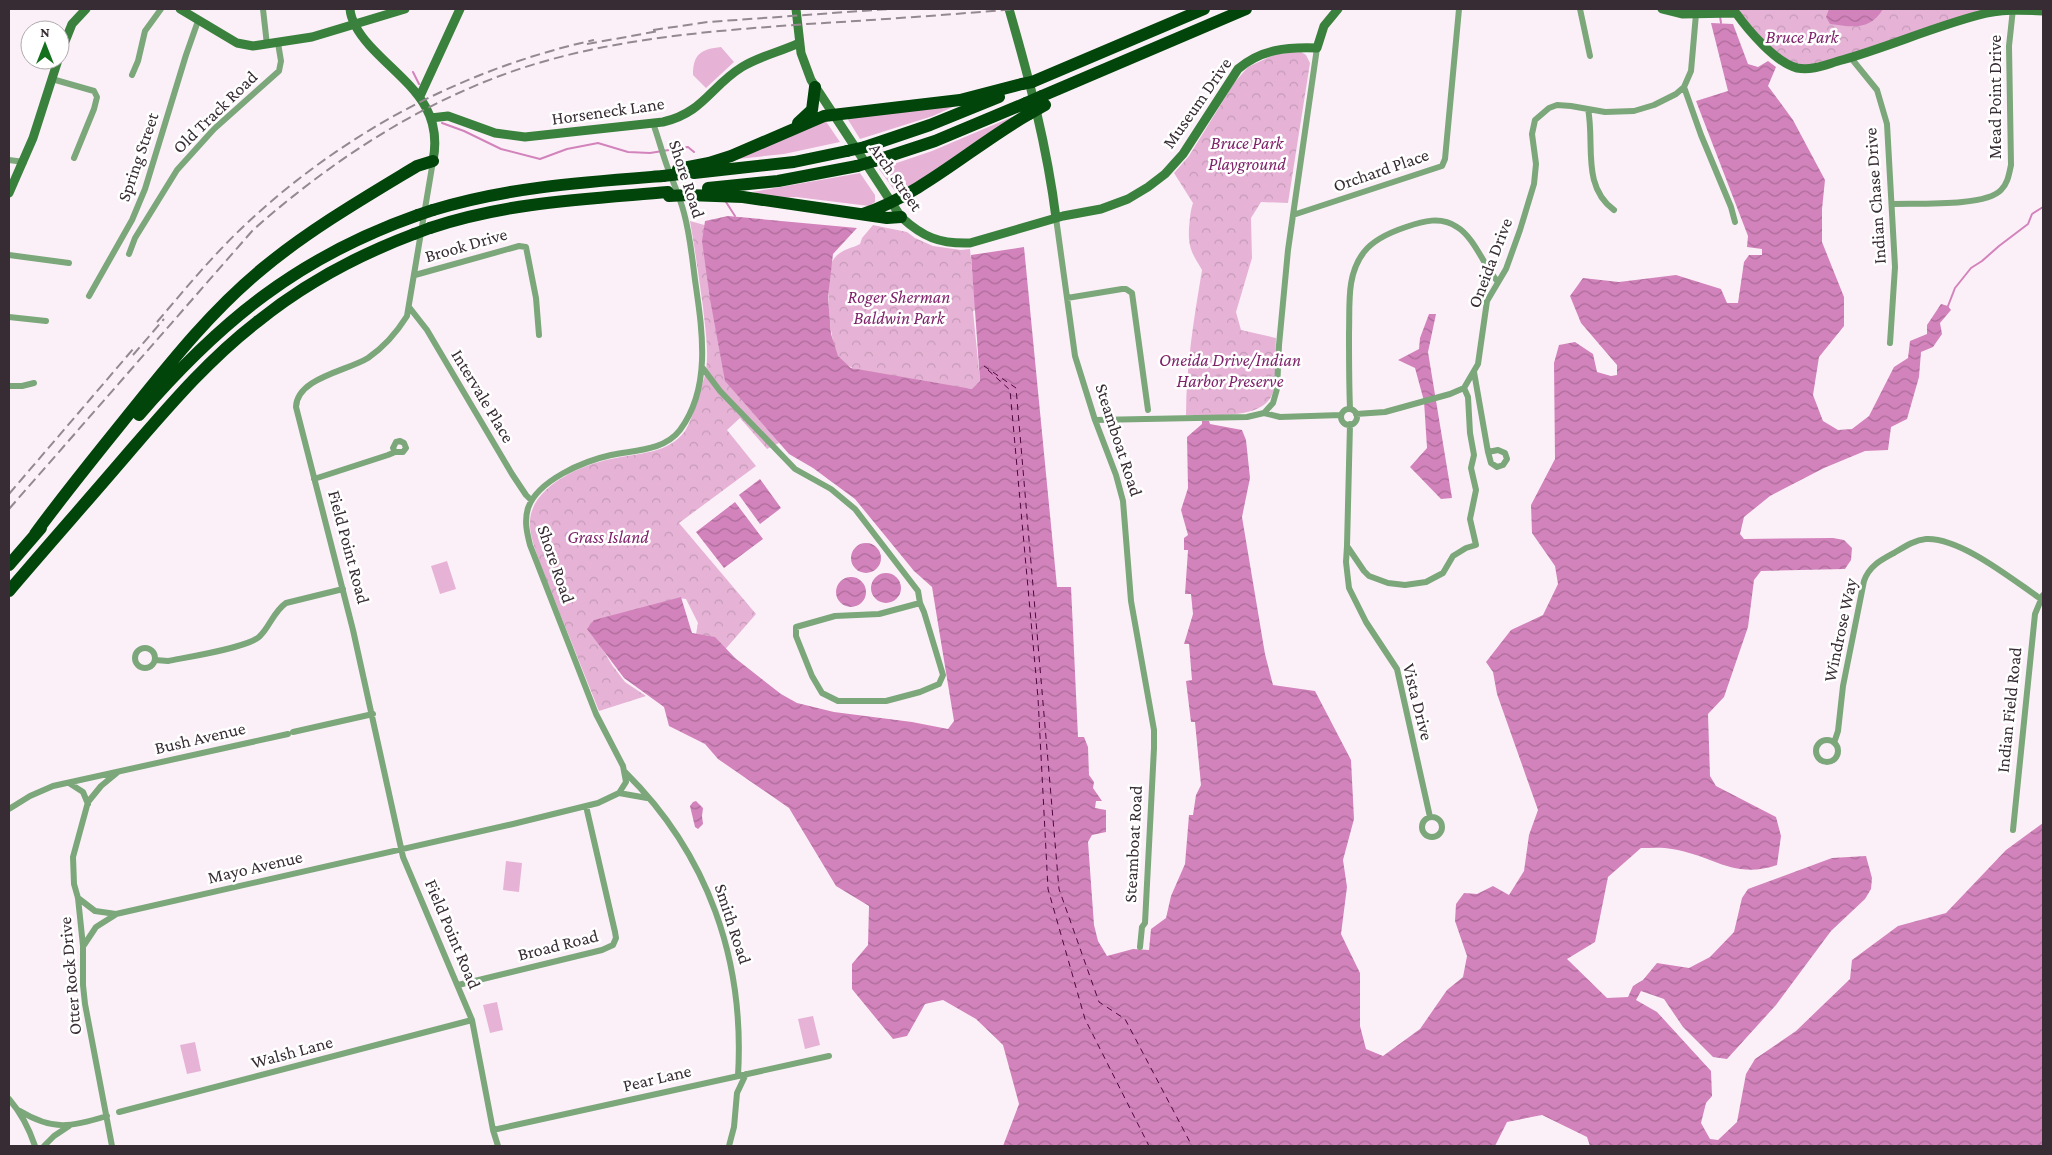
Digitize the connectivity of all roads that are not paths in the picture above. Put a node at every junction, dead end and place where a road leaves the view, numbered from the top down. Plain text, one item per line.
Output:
1 (86, 9) edge
2 (161, 9) edge
3 (180, 9) edge
4 (263, 9) edge
5 (350, 9) edge
6 (405, 9) edge
7 (460, 9) edge
8 (796, 9) edge
9 (1009, 9) edge
10 (1204, 9) edge
11 (1246, 9) edge
12 (1338, 9) edge
13 (1459, 9) edge
14 (1580, 9) edge
15 (1662, 9) edge
16 (1684, 9) edge
17 (2012, 9) edge
18 (2043, 11) edge
19 (1736, 12) edge
20 (1695, 14) junction
21 (198, 21) junction
22 (355, 24) junction
23 (70, 29) edge
24 (278, 43) junction
25 (799, 43) junction
26 (267, 45) junction
27 (1317, 48) junction
28 (1590, 56) dead end
29 (1851, 58) junction
30 (55, 70) edge
31 (132, 75) dead end
32 (52, 79) junction
33 (1028, 83) junction
34 (815, 87) junction
35 (1684, 87) junction
36 (420, 96) junction
37 (1028, 108) junction
38 (1588, 109) junction
39 (834, 114) junction
40 (432, 118) junction
41 (653, 123) junction
42 (769, 140) junction
43 (74, 158) dead end
44 (9, 160) edge
45 (433, 161) junction
46 (24, 162) junction
47 (679, 171) junction
48 (9, 192) edge
49 (687, 193) junction
50 (891, 202) junction
51 (1892, 204) junction
52 (1614, 210) dead end
53 (863, 214) junction
54 (1293, 215) junction
55 (900, 217) junction
56 (1056, 218) junction
57 (1735, 222) dead end
58 (129, 254) dead end
59 (9, 255) edge
60 (69, 263) dead end
61 (415, 275) junction
62 (1498, 282) junction
63 (89, 296) dead end
64 (1067, 298) junction
65 (409, 307) junction
66 (9, 317) edge
67 (46, 321) dead end
68 (539, 335) dead end
69 (1890, 344) dead end
70 (226, 348) junction
71 (702, 367) junction
72 (1474, 372) junction
73 (34, 383) dead end
74 (9, 386) edge
75 (1464, 388) junction
76 (1350, 409) junction
77 (1148, 410) dead end
78 (1264, 413) junction
79 (1356, 414) junction
80 (1341, 415) junction
81 (1095, 420) junction
82 (1350, 424) junction
83 (395, 452) dead end
84 (1488, 452) dead end
85 (314, 479) junction
86 (111, 483) dead end
87 (532, 500) junction
88 (35, 534) junction
89 (1347, 546) junction
90 (9, 565) edge
91 (343, 589) junction
92 (9, 591) edge
93 (2042, 597) edge
94 (920, 603) junction
95 (155, 660) dead end
96 (373, 714) junction
97 (1834, 743) dead end
98 (118, 772) junction
99 (625, 772) junction
100 (68, 783) junction
101 (619, 793) junction
102 (648, 798) junction
103 (88, 804) junction
104 (586, 806) junction
105 (9, 810) edge
106 (1430, 817) dead end
107 (2013, 830) dead end
108 (401, 849) junction
109 (78, 898) junction
110 (116, 914) junction
111 (84, 946) junction
112 (1140, 947) dead end
113 (458, 985) junction
114 (472, 1020) junction
115 (829, 1056) dead end
116 (746, 1074) junction
117 (738, 1076) junction
118 (9, 1100) edge
119 (20, 1111) junction
120 (119, 1112) dead end
121 (106, 1116) junction
122 (69, 1126) junction
123 (493, 1130) junction
124 (35, 1146) edge
125 (44, 1146) edge
126 (112, 1146) edge
127 (498, 1146) edge
128 (729, 1146) edge

1 - 23 main road
2 - 31 street
3 - 21 main road
4 - 26 street
5 - 22 main road, Field Point Road
6 - 22 main road
7 - 36 main road
8 - 25 main road, Arch Street
9 - 56 main road, Steamboat Road
10 - 33 highway
11 - 37 highway, bridge
12 - 27 main road
13 - 54 street, Orchard Place
14 - 28 street
15 - 20 main road
16 - 20 main road
17 - 18 main road
17 - 29 main road
17 - 51 street, Mead Point Drive
19 - 20 main road
19 - 29 main road
20 - 35 street
21 - 26 main road
21 - 63 street, Spring Street
22 - 24 main road
22 - 36 main road, Field Point Road
24 - 26 main road
24 - 58 street, Old Track Road
25 - 34 main road, Arch Street
25 - 41 main road, Horseneck Lane
27 - 54 street
27 - 56 main road, Museum Drive
29 - 51 street, Indian Chase Drive
30 - 32 main road
32 - 43 street
32 - 46 main road
33 - 39 highway
33 - 47 highway, bridge
34 - 39 main road, Arch Street
34 - 42 highway
35 - 38 street, Oneida Drive
35 - 57 street
36 - 40 main road, Field Point Road
37 - 49 highway, bridge
37 - 50 highway
38 - 52 street
38 - 62 street, Oneida Drive
39 - 42 highway
39 - 50 main road, Arch Street
40 - 41 main road, Horseneck Lane
40 - 45 main road, Field Point Road
41 - 71 street, Shore Road
42 - 47 highway
44 - 46 street
45 - 61 street, Field Point Road
45 - 88 highway
46 - 48 main road
47 - 88 highway, bridge
49 - 53 highway
49 - 70 highway, bridge
50 - 53 highway
50 - 55 main road, Arch Street
51 - 69 street, Indian Chase Drive
53 - 55 highway
54 - 78 street
55 - 56 main road, Arch Street
56 - 64 street, Steamboat Road
59 - 60 street
61 - 65 street, Field Point Road
61 - 68 street, Brook Drive
62 - 72 street, Oneida Drive
62 - 76 street
64 - 77 street
64 - 81 street, Steamboat Road
65 - 85 street, Field Point Road
65 - 87 street, Intervale Place
66 - 67 street
70 - 86 highway
70 - 92 highway
71 - 87 street, Shore Road
71 - 94 street
72 - 75 street, Oneida Drive
72 - 84 street
73 - 74 street
75 - 79 street
75 - 89 street
76 - 79 street
76 - 80 street
78 - 80 street
78 - 81 street
79 - 82 street
80 - 82 street
81 - 112 street, Steamboat Road
82 - 89 street, Vista Drive
83 - 85 street
85 - 91 street, Field Point Road
87 - 99 street, Shore Road
88 - 90 highway
89 - 106 street, Vista Drive
91 - 95 street
91 - 96 street, Field Point Road
93 - 97 street, Windrose Way
93 - 107 street, Indian Field Road
94 - 94 street
96 - 98 street, Bush Avenue
96 - 108 street, Field Point Road
98 - 100 street, Bush Avenue
98 - 103 street, Otter Rock Drive
99 - 101 street
99 - 102 street, Smith Road
100 - 103 street
100 - 105 street, Bush Avenue
101 - 102 street
101 - 104 street
102 - 117 street, Smith Road
103 - 109 street, Otter Rock Drive
104 - 108 street
104 - 113 street, Broad Road
108 - 110 street, Mayo Avenue
108 - 113 street, Field Point Road
109 - 110 street, Mayo Avenue
109 - 111 street, Otter Rock Drive
110 - 111 street, Mayo Avenue
111 - 121 street, Otter Rock Drive
113 - 114 street, Field Point Road
114 - 120 street, Walsh Lane
114 - 123 street, Field Point Road
115 - 116 street, Pear Lane
116 - 117 street, Pear Lane
116 - 128 street
117 - 123 street, Pear Lane
118 - 119 street
119 - 122 street
119 - 124 street
121 - 122 street
121 - 126 street, Otter Rock Drive
122 - 125 street
123 - 127 street, Field Point Road

